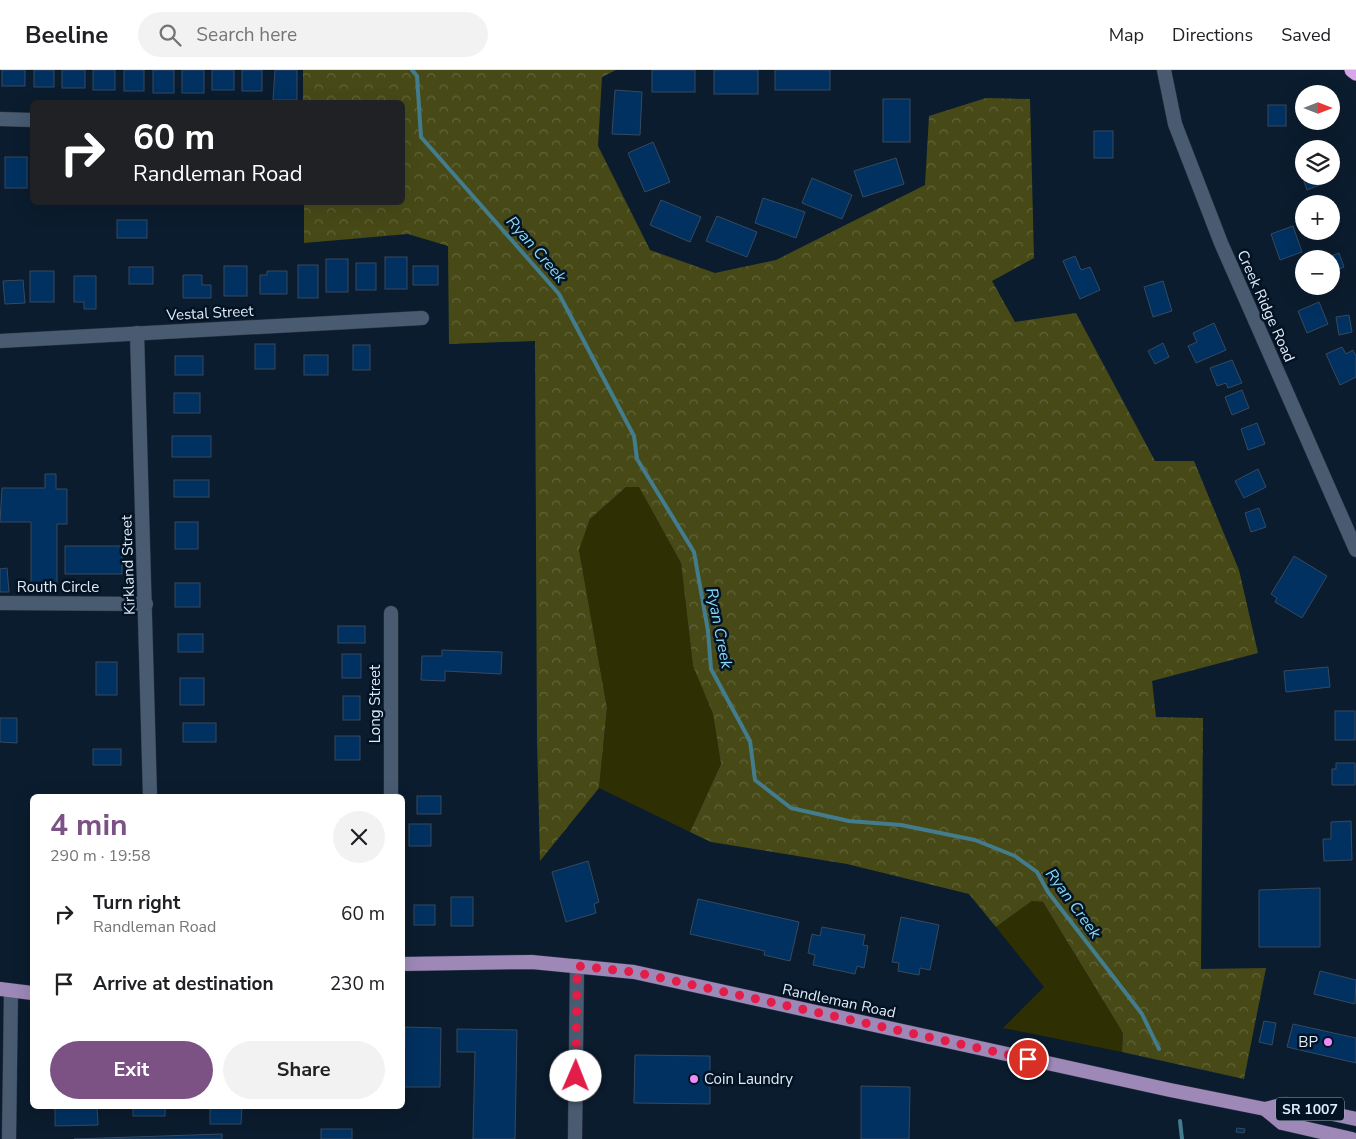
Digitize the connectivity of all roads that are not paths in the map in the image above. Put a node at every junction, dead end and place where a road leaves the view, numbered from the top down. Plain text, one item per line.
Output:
1 (1164, 70) edge
2 (1352, 70) edge
3 (1356, 73) edge
4 (0, 119) edge
5 (30, 120) edge
6 (422, 318) dead end
7 (138, 333) junction
8 (0, 341) edge
9 (1356, 550) edge
10 (0, 603) edge
11 (146, 604) junction
12 (391, 613) dead end
13 (150, 794) edge
14 (391, 794) edge
15 (405, 964) edge
16 (577, 966) junction
17 (6, 991) edge
18 (30, 994) edge
19 (1265, 1109) junction
20 (1356, 1119) edge
21 (9, 1139) edge
22 (575, 1139) edge
23 (1352, 1139) edge

1 - 9 street, Creek Ridge Road
2 - 3 highway
4 - 5 street
6 - 7 street, Vestal Street
7 - 8 street, Vestal Street
7 - 11 street, Kirkland Street
10 - 11 street, Routh Circle
11 - 13 street, Kirkland Street
12 - 14 street, Long Street
15 - 16 main road, Randleman Road / SR 1007
16 - 19 main road, Randleman Road / SR 1007
16 - 22 street
17 - 18 main road
17 - 21 street
19 - 20 main road, Randleman Road / SR 1007
19 - 23 main road, Randleman Road / SR 1007

